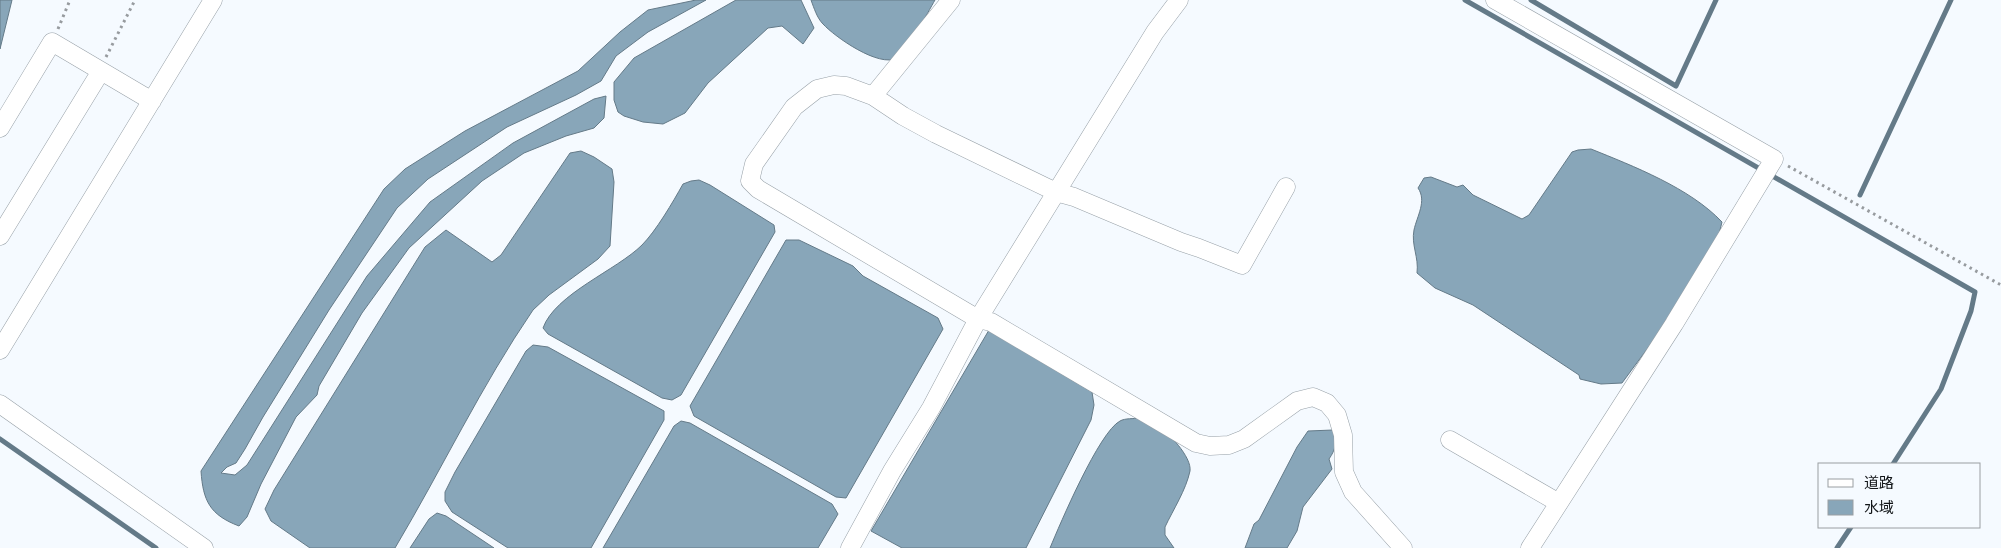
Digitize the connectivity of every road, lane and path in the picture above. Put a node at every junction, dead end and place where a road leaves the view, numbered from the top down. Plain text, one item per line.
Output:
1 (70, 0) edge
2 (135, 0) edge
3 (214, 0) edge
4 (951, 0) edge
5 (1179, 0) edge
6 (1495, 0) edge
7 (52, 42) junction
8 (101, 71) junction
9 (873, 96) junction
10 (152, 101) junction
11 (0, 128) edge
12 (1774, 159) junction
13 (1286, 187) dead end
14 (1056, 192) junction
15 (0, 236) edge
16 (2001, 285) edge
17 (978, 319) junction
18 (0, 350) edge
19 (0, 404) edge
20 (1450, 440) dead end
21 (1559, 503) junction
22 (204, 548) edge
23 (850, 548) edge
24 (1403, 548) edge
25 (1530, 548) edge

1 - 7 path
2 - 8 path
3 - 10 street
4 - 9 street
5 - 14 street
6 - 12 street
7 - 8 street
7 - 11 street
8 - 10 street
8 - 15 street
9 - 14 street
9 - 17 street
10 - 18 street
12 - 16 path
12 - 21 street
13 - 14 street
14 - 17 street
17 - 23 street
17 - 24 street
19 - 22 street
20 - 21 street
21 - 25 street

